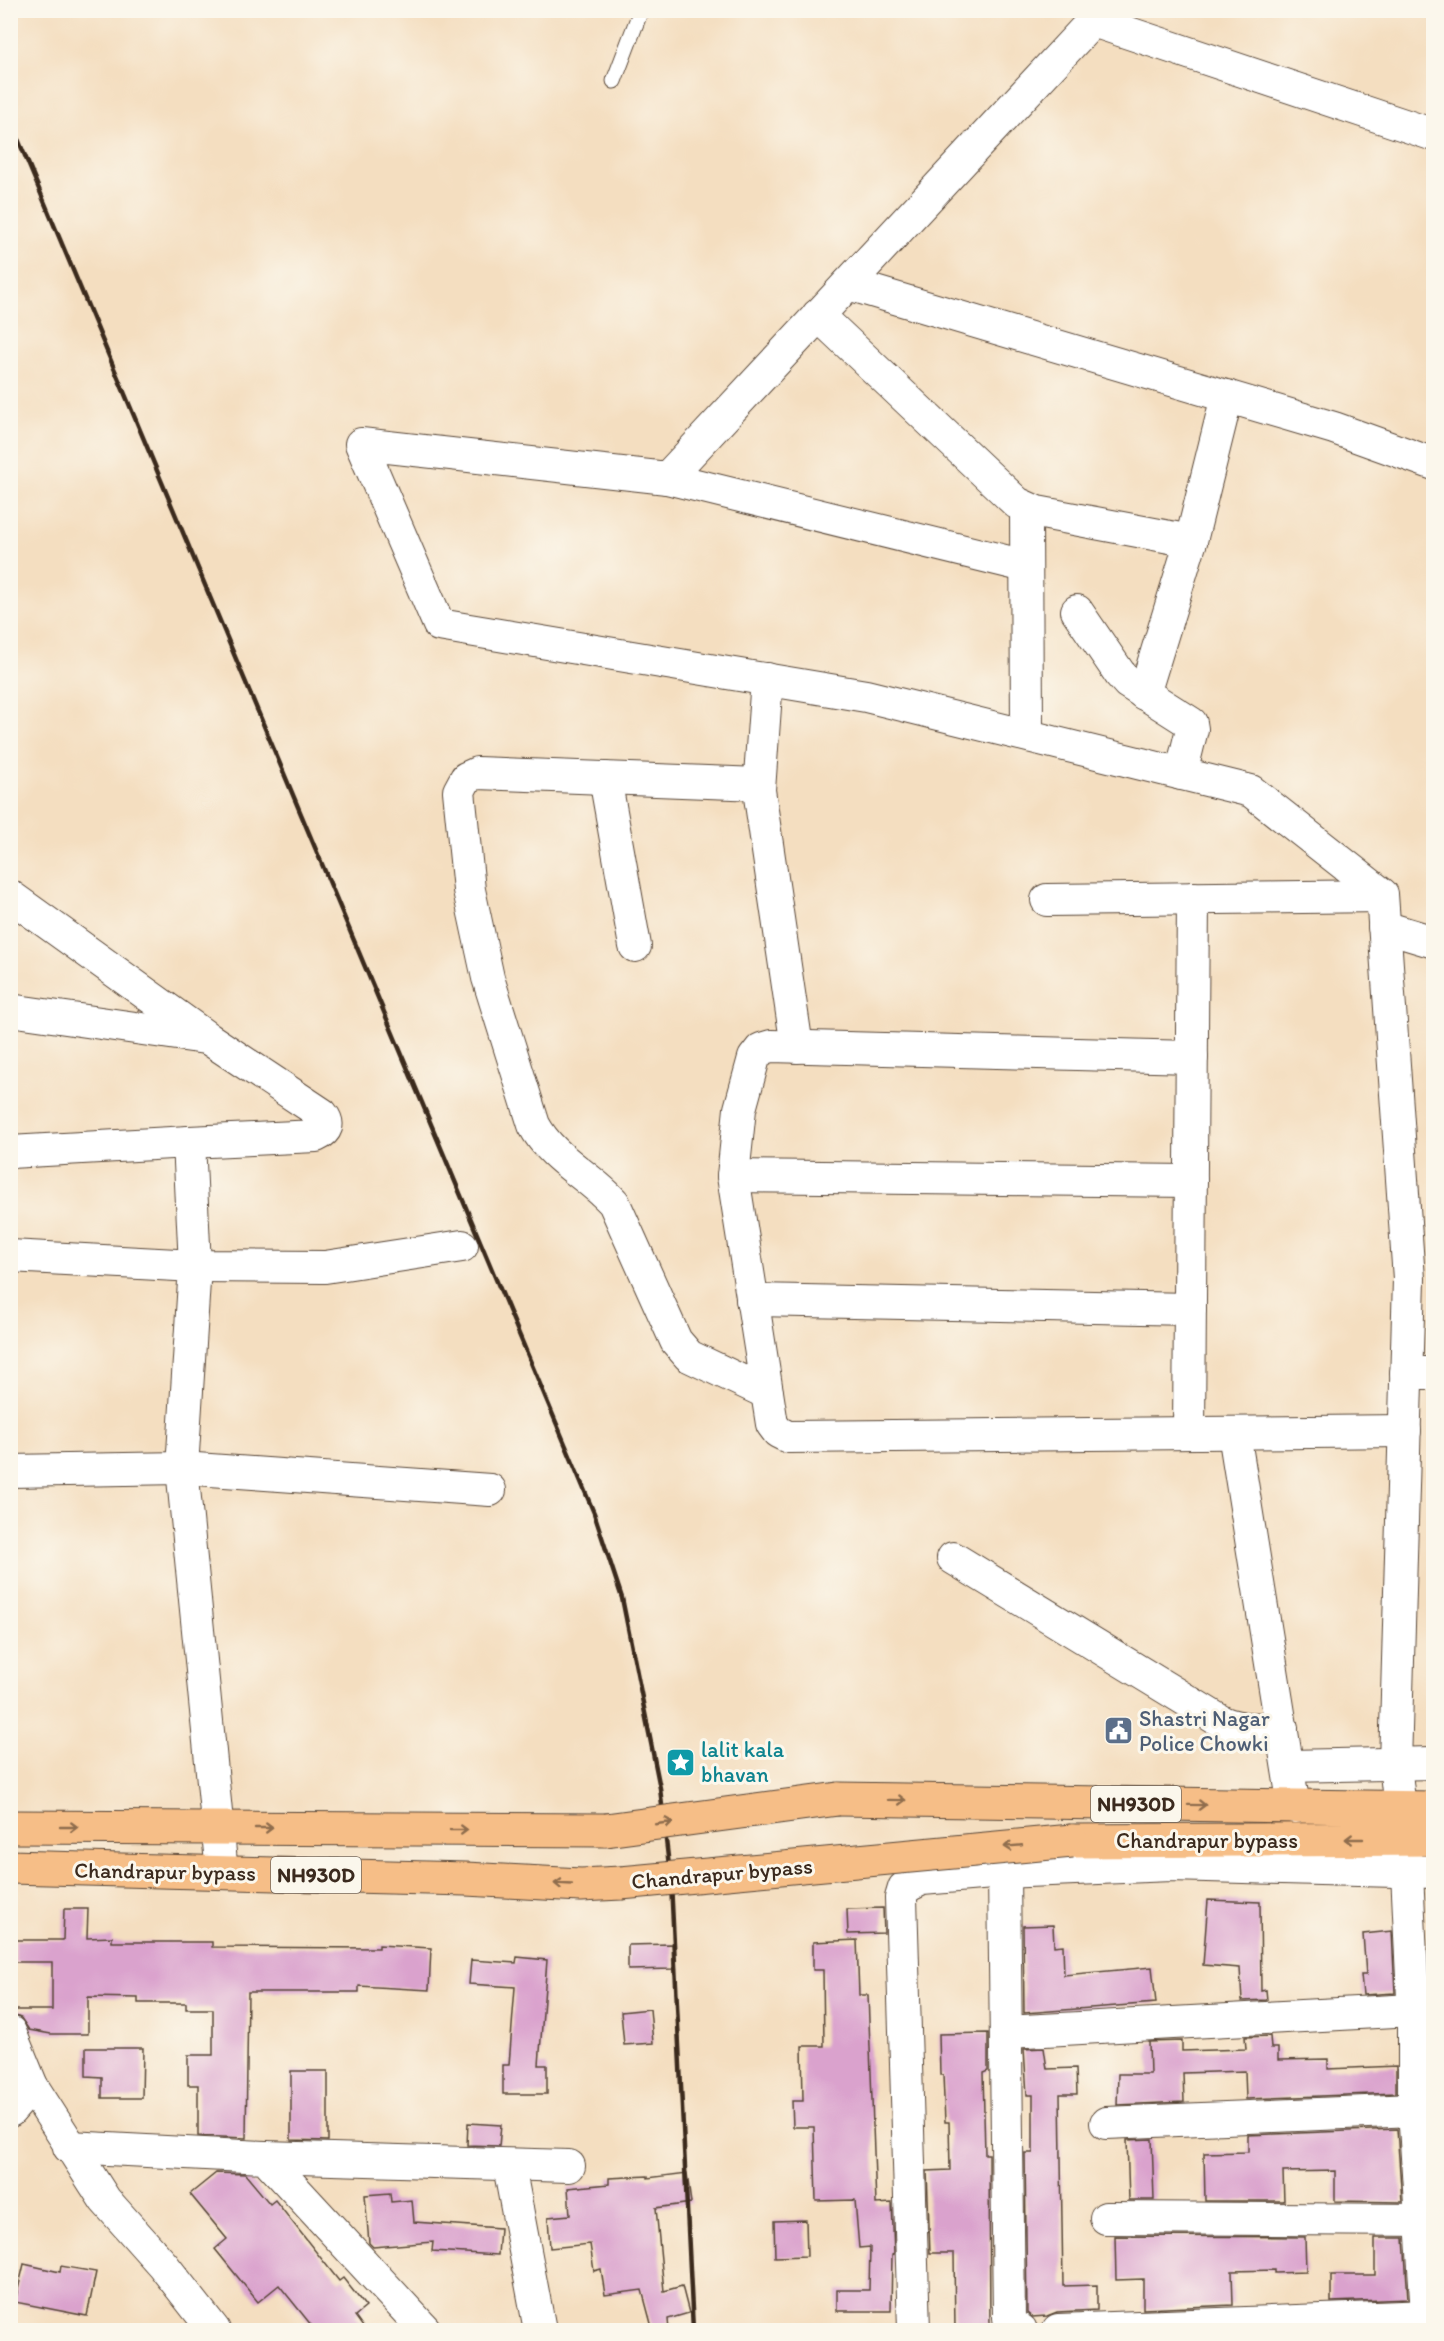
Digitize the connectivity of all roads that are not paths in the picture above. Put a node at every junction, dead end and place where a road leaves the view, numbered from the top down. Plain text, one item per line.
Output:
1 (641, 10) edge
2 (1098, 16) edge
3 (614, 81) dead end
4 (1434, 135) edge
5 (848, 284) junction
6 (818, 315) junction
7 (1227, 396) junction
8 (1434, 464) edge
9 (667, 478) junction
10 (1026, 509) junction
11 (1191, 542) junction
12 (1025, 566) junction
13 (1077, 611) dead end
14 (767, 679) junction
15 (1144, 694) junction
16 (1027, 735) junction
17 (1181, 774) junction
18 (605, 778) junction
19 (759, 784) junction
20 (10, 896) edge
21 (1382, 896) junction
22 (1193, 898) junction
23 (1047, 900) dead end
24 (1384, 927) junction
25 (1434, 942) edge
26 (635, 946) dead end
27 (10, 1010) edge
28 (209, 1039) junction
29 (796, 1047) junction
30 (1192, 1057) junction
31 (189, 1142) junction
32 (10, 1152) edge
33 (734, 1176) junction
34 (1191, 1181) junction
35 (462, 1246) dead end
36 (10, 1256) edge
37 (195, 1266) junction
38 (752, 1300) junction
39 (1190, 1309) junction
40 (1420, 1373) edge
41 (767, 1393) junction
42 (1405, 1431) junction
43 (1189, 1433) junction
44 (1234, 1433) junction
45 (182, 1468) junction
46 (10, 1472) edge
47 (490, 1490) dead end
48 (953, 1558) dead end
49 (1282, 1728) junction
50 (1434, 1763) edge
51 (1395, 1764) junction
52 (1288, 1766) junction
53 (1294, 1807) junction
54 (1434, 1808) edge
55 (10, 1827) edge
56 (218, 1828) junction
57 (1412, 1829) edge
58 (10, 1867) edge
59 (222, 1872) junction
60 (1004, 1872) junction
61 (1420, 1872) edge
62 (1420, 2015) edge
63 (10, 2032) edge
64 (1007, 2032) junction
65 (32, 2086) junction
66 (10, 2111) edge
67 (1421, 2118) edge
68 (1106, 2124) dead end
69 (69, 2147) junction
70 (265, 2157) junction
71 (509, 2166) junction
72 (569, 2166) dead end
73 (1106, 2218) dead end
74 (1427, 2220) edge
75 (1430, 2323) edge
76 (214, 2331) edge
77 (425, 2331) edge
78 (540, 2331) edge
79 (914, 2331) edge
80 (1021, 2331) edge
81 (1058, 2331) edge

1 - 3 lane
2 - 4 street
2 - 5 street
5 - 6 street
5 - 7 street
6 - 9 street
6 - 10 street
7 - 8 street
7 - 11 street
9 - 12 street
9 - 14 street
10 - 11 street
10 - 12 street
11 - 15 street
12 - 16 street
13 - 15 street
14 - 16 street
14 - 19 street
15 - 17 street
16 - 17 street
17 - 21 street
18 - 19 street
18 - 26 street
18 - 41 street
19 - 29 street
20 - 28 street
21 - 22 street
21 - 24 street
22 - 23 street
22 - 30 street
24 - 25 street
24 - 40 street
27 - 28 street
28 - 31 street
29 - 30 street
29 - 33 street
30 - 34 street
31 - 32 street
31 - 37 street
33 - 34 street
33 - 38 street
34 - 39 street
35 - 37 street
36 - 37 street
37 - 45 street
38 - 39 street
38 - 41 street
39 - 43 street
40 - 42 street
41 - 43 street
42 - 44 street
42 - 51 street
43 - 44 street
44 - 49 street
45 - 46 street
45 - 47 street
45 - 56 street
48 - 49 street
49 - 52 street
50 - 51 street
51 - 52 street
51 - 57 street
52 - 53 street
56 -> 53 highway, Chandrapur bypass / NH930D, bridge
53 - 57 highway, Chandrapur bypass / NH930D
54 - 57 highway, Chandrapur bypass / NH930D
55 -> 56 highway, Chandrapur bypass / NH930D
56 - 59 street
57 -> 59 highway, Chandrapur bypass / NH930D, bridge
57 - 61 street
58 - 59 highway, Chandrapur bypass / NH930D
60 - 61 street
60 - 64 street
60 - 79 street
61 - 62 street
62 - 64 street
62 - 67 street
63 - 65 street
64 - 80 street
65 - 66 street
65 - 69 street
67 - 68 street
67 - 74 street
69 - 70 street
69 - 76 street
70 - 71 street
70 - 77 street
71 - 72 street
71 - 78 street
73 - 74 street
74 - 75 street
75 - 81 street

